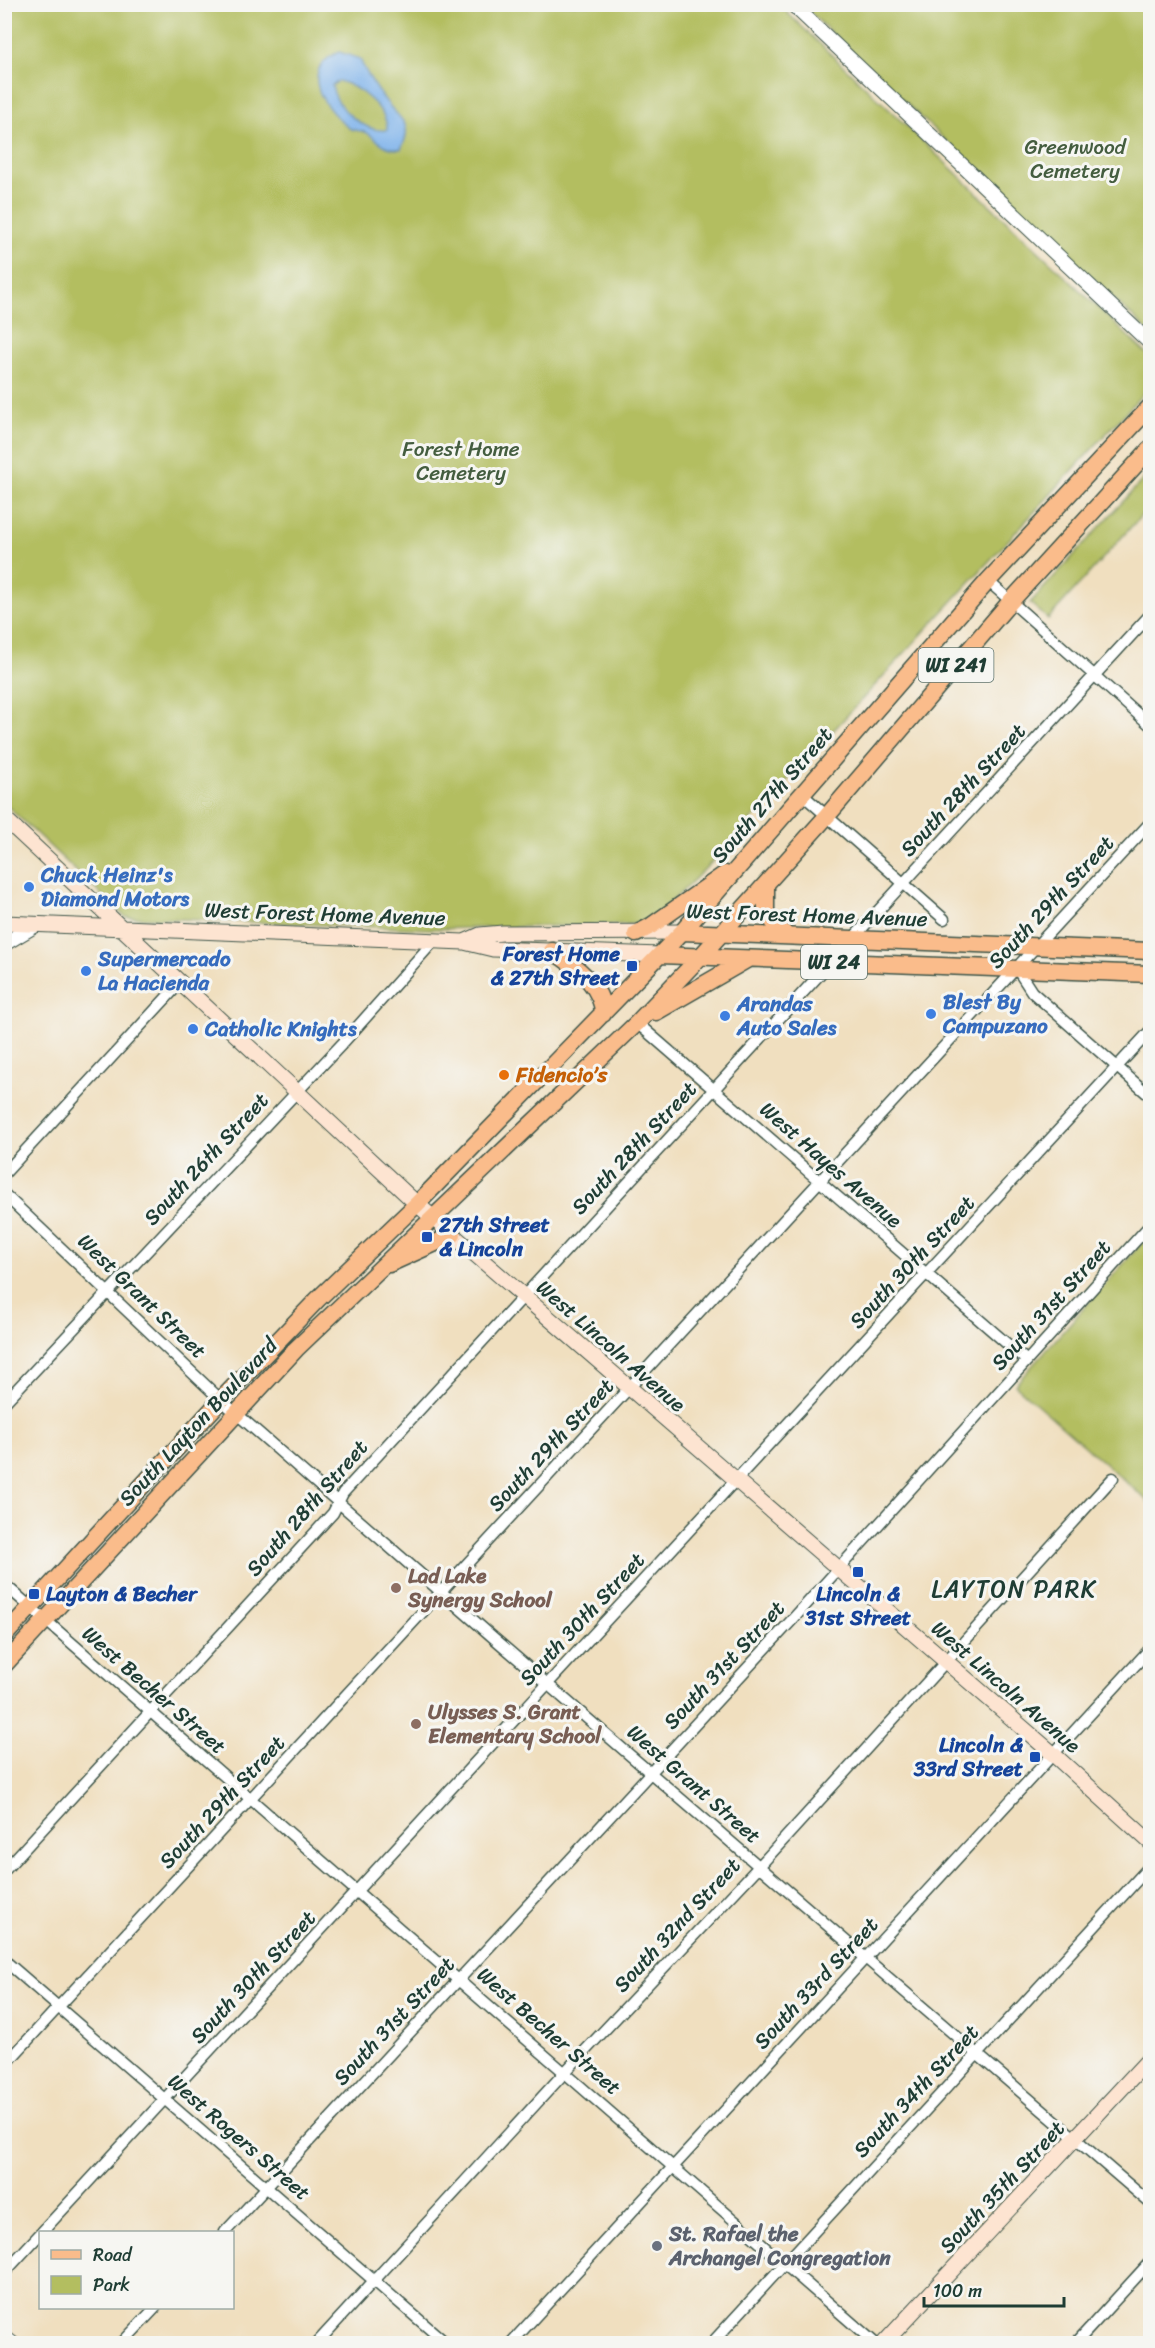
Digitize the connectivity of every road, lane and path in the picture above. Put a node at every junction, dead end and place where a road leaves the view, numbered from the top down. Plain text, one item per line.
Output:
1 (792, 4) edge
2 (1150, 343) edge
3 (1150, 407) edge
4 (1150, 449) edge
5 (988, 580) junction
6 (1011, 601) junction
7 (1150, 615) edge
8 (1095, 675) junction
9 (1150, 725) edge
10 (803, 795) junction
11 (827, 816) junction
12 (4, 818) edge
13 (1150, 823) edge
14 (748, 858) junction
15 (904, 884) junction
16 (766, 885) junction
17 (944, 919) dead end
18 (4, 923) edge
19 (36, 925) junction
20 (121, 928) junction
21 (682, 932) junction
22 (722, 933) junction
23 (636, 934) junction
24 (784, 934) junction
25 (855, 938) junction
26 (434, 941) junction
27 (464, 942) junction
28 (4, 944) edge
29 (1037, 946) junction
30 (552, 951) junction
31 (1150, 951) edge
32 (660, 955) junction
33 (701, 956) junction
34 (749, 959) junction
35 (832, 962) junction
36 (1017, 969) junction
37 (1150, 974) edge
38 (180, 983) junction
39 (603, 1014) junction
40 (637, 1023) junction
41 (1150, 1032) edge
42 (1118, 1067) junction
43 (714, 1090) junction
44 (296, 1092) junction
45 (1150, 1096) edge
46 (4, 1174) edge
47 (820, 1182) junction
48 (4, 1194) edge
49 (417, 1204) junction
50 (433, 1217) junction
51 (1150, 1225) edge
52 (453, 1235) junction
53 (380, 1268) junction
54 (927, 1274) junction
55 (109, 1291) junction
56 (524, 1297) junction
57 (1027, 1361) junction
58 (629, 1389) junction
59 (221, 1400) junction
60 (4, 1403) edge
61 (237, 1413) junction
62 (1113, 1478) dead end
63 (736, 1482) junction
64 (339, 1502) junction
65 (838, 1570) junction
66 (4, 1584) edge
67 (442, 1593) junction
68 (30, 1608) junction
69 (45, 1622) junction
70 (4, 1636) edge
71 (1150, 1649) edge
72 (946, 1662) junction
73 (4, 1665) edge
74 (548, 1685) junction
75 (149, 1712) junction
76 (1053, 1754) junction
77 (650, 1773) junction
78 (251, 1800) junction
79 (1150, 1842) edge
80 (760, 1866) junction
81 (1150, 1866) edge
82 (4, 1871) edge
83 (358, 1892) junction
84 (866, 1958) junction
85 (4, 1960) edge
86 (459, 1979) junction
87 (59, 2008) junction
88 (977, 2054) junction
89 (1150, 2058) edge
90 (4, 2066) edge
91 (566, 2071) junction
92 (165, 2100) junction
93 (1076, 2138) junction
94 (673, 2165) junction
95 (268, 2187) junction
96 (1150, 2204) edge
97 (43, 2231) edge
98 (226, 2231) edge
99 (39, 2235) edge
100 (1150, 2262) edge
101 (785, 2263) junction
102 (4, 2273) edge
103 (375, 2281) junction
104 (152, 2309) edge
105 (4, 2337) edge
106 (13, 2343) edge
107 (121, 2343) edge
108 (316, 2343) edge
109 (447, 2343) edge
110 (510, 2343) edge
111 (711, 2343) edge
112 (876, 2343) edge
113 (883, 2343) edge
114 (1075, 2343) edge

1 - 2 street
3 - 5 main road, South 27th Street / WI 241
4 - 6 main road, WI 241
5 - 6 street
5 - 10 main road, South 27th Street / WI 241
6 - 8 street
6 - 11 main road, WI 241
7 - 8 street, South 28th Street
8 - 9 street
8 - 15 street, South 28th Street
10 - 11 street
10 - 14 main road, South 27th Street / WI 241
11 - 15 street
11 - 16 main road, WI 241
12 - 20 main road, West Lincoln Avenue
13 - 29 street, South 29th Street
14 - 21 main road, South 27th Street / WI 241
14 - 23 main road
15 - 17 street
15 - 25 street, South 28th Street
16 - 22 main road, WI 241
16 - 24 main road
18 - 19 main road, West Forest Home Avenue
19 - 20 main road, West Forest Home Avenue
19 - 28 street
20 - 26 main road, West Forest Home Avenue
20 - 38 main road, West Lincoln Avenue
21 - 22 main road, West Forest Home Avenue / WI 24
21 - 23 main road, West Forest Home Avenue
21 - 32 main road, South 27th Street / WI 241
22 - 24 main road, West Forest Home Avenue / WI 24
22 - 33 main road, WI 241
23 - 27 main road, West Forest Home Avenue
24 - 25 main road, West Forest Home Avenue / WI 24
25 - 29 main road, West Forest Home Avenue / WI 24
25 - 35 street, South 28th Street
26 - 27 main road, West Forest Home Avenue
26 - 44 street, South 26th Street
27 - 30 main road, West Forest Home Avenue
29 - 31 main road, West Forest Home Avenue / WI 24
29 - 36 street, South 29th Street
30 - 32 main road, West Forest Home Avenue
30 - 39 main road
32 - 33 main road, West Forest Home Avenue / WI 24
32 - 39 main road, South 27th Street
33 - 34 main road, West Forest Home Avenue / WI 24
33 - 40 main road
34 - 35 main road, West Forest Home Avenue / WI 24
34 - 40 main road
35 - 36 main road, West Forest Home Avenue / WI 24
35 - 43 street, South 28th Street
36 - 37 main road, West Forest Home Avenue / WI 24
36 - 42 street
36 - 47 street, South 29th Street
38 - 44 main road, West Lincoln Avenue
38 - 46 street
39 - 49 main road, South 27th Street
40 - 43 street, West Hayes Avenue
40 - 50 main road
41 - 42 street, South 30th Street
42 - 45 street
42 - 54 street, South 30th Street
43 - 47 street, West Hayes Avenue
43 - 56 street, South 28th Street
44 - 49 main road, West Lincoln Avenue
44 - 55 street, South 26th Street
47 - 54 street, West Hayes Avenue
47 - 58 street, South 29th Street
48 - 55 street, West Grant Street
49 - 50 main road, West Lincoln Avenue
49 - 59 main road, South Layton Boulevard
50 - 52 main road, West Lincoln Avenue
50 - 53 main road, South Layton Boulevard
51 - 57 street, South 31st Street
52 - 53 main road
52 - 56 main road, West Lincoln Avenue
53 - 61 main road, South Layton Boulevard
54 - 57 street, West Hayes Avenue
54 - 63 street, South 30th Street
55 - 59 street, West Grant Street
55 - 60 street, South 26th Street
56 - 58 main road, West Lincoln Avenue
56 - 64 street, South 28th Street
57 - 65 street, South 31st Street
58 - 63 main road, West Lincoln Avenue
58 - 67 street, South 29th Street
59 - 61 street, West Grant Street
59 - 68 main road, South Layton Boulevard
61 - 64 street, West Grant Street
61 - 69 main road, South Layton Boulevard
62 - 72 street, South 32nd Street
63 - 65 main road, West Lincoln Avenue
63 - 74 street, South 30th Street
64 - 67 street, West Grant Street
64 - 75 street, South 28th Street
65 - 72 main road, West Lincoln Avenue
65 - 77 street, South 31st Street
66 - 68 street, West Becher Street
67 - 74 street, West Grant Street
67 - 78 street, South 29th Street
68 - 69 street, West Becher Street
68 - 70 main road, South Layton Boulevard
69 - 73 main road, South Layton Boulevard
69 - 75 street, West Becher Street
71 - 76 street, South 33rd Street
72 - 76 main road, West Lincoln Avenue
72 - 80 street, South 32nd Street
74 - 77 street, West Grant Street
74 - 83 street, South 30th Street
75 - 78 street, West Becher Street
75 - 82 street, South 28th Street
76 - 79 main road, West Lincoln Avenue
76 - 84 street, South 33rd Street
77 - 80 street, West Grant Street
77 - 86 street, South 31st Street
78 - 83 street, West Becher Street
78 - 87 street, South 29th Street
80 - 84 street, West Grant Street
80 - 91 street, South 32nd Street
81 - 88 street, South 34th Street
83 - 86 street, West Becher Street
83 - 92 street, South 30th Street
84 - 88 street, West Grant Street
84 - 94 street, South 33rd Street
85 - 87 street, West Rogers Street
86 - 91 street, West Becher Street
86 - 95 street, South 31st Street
87 - 90 street, South 29th Street
87 - 92 street, West Rogers Street
88 - 93 street, West Grant Street
88 - 101 street, South 34th Street
89 - 93 main road, South 35th Street
91 - 94 street, West Becher Street
91 - 103 street, South 32nd Street
92 - 95 street, West Rogers Street
92 - 97 street, South 30th Street
93 - 96 street, West Grant Street
93 - 113 main road, South 35th Street
94 - 101 street, West Becher Street
94 - 110 street, South 33rd Street
95 - 98 street, South 31st Street
95 - 103 street, West Rogers Street
99 - 102 street, South 30th Street
100 - 114 street
101 - 111 street, South 34th Street
101 - 112 street, West Becher Street
103 - 108 street, South 32nd Street
103 - 109 street, West Rogers Street
104 - 107 street
105 - 106 street

